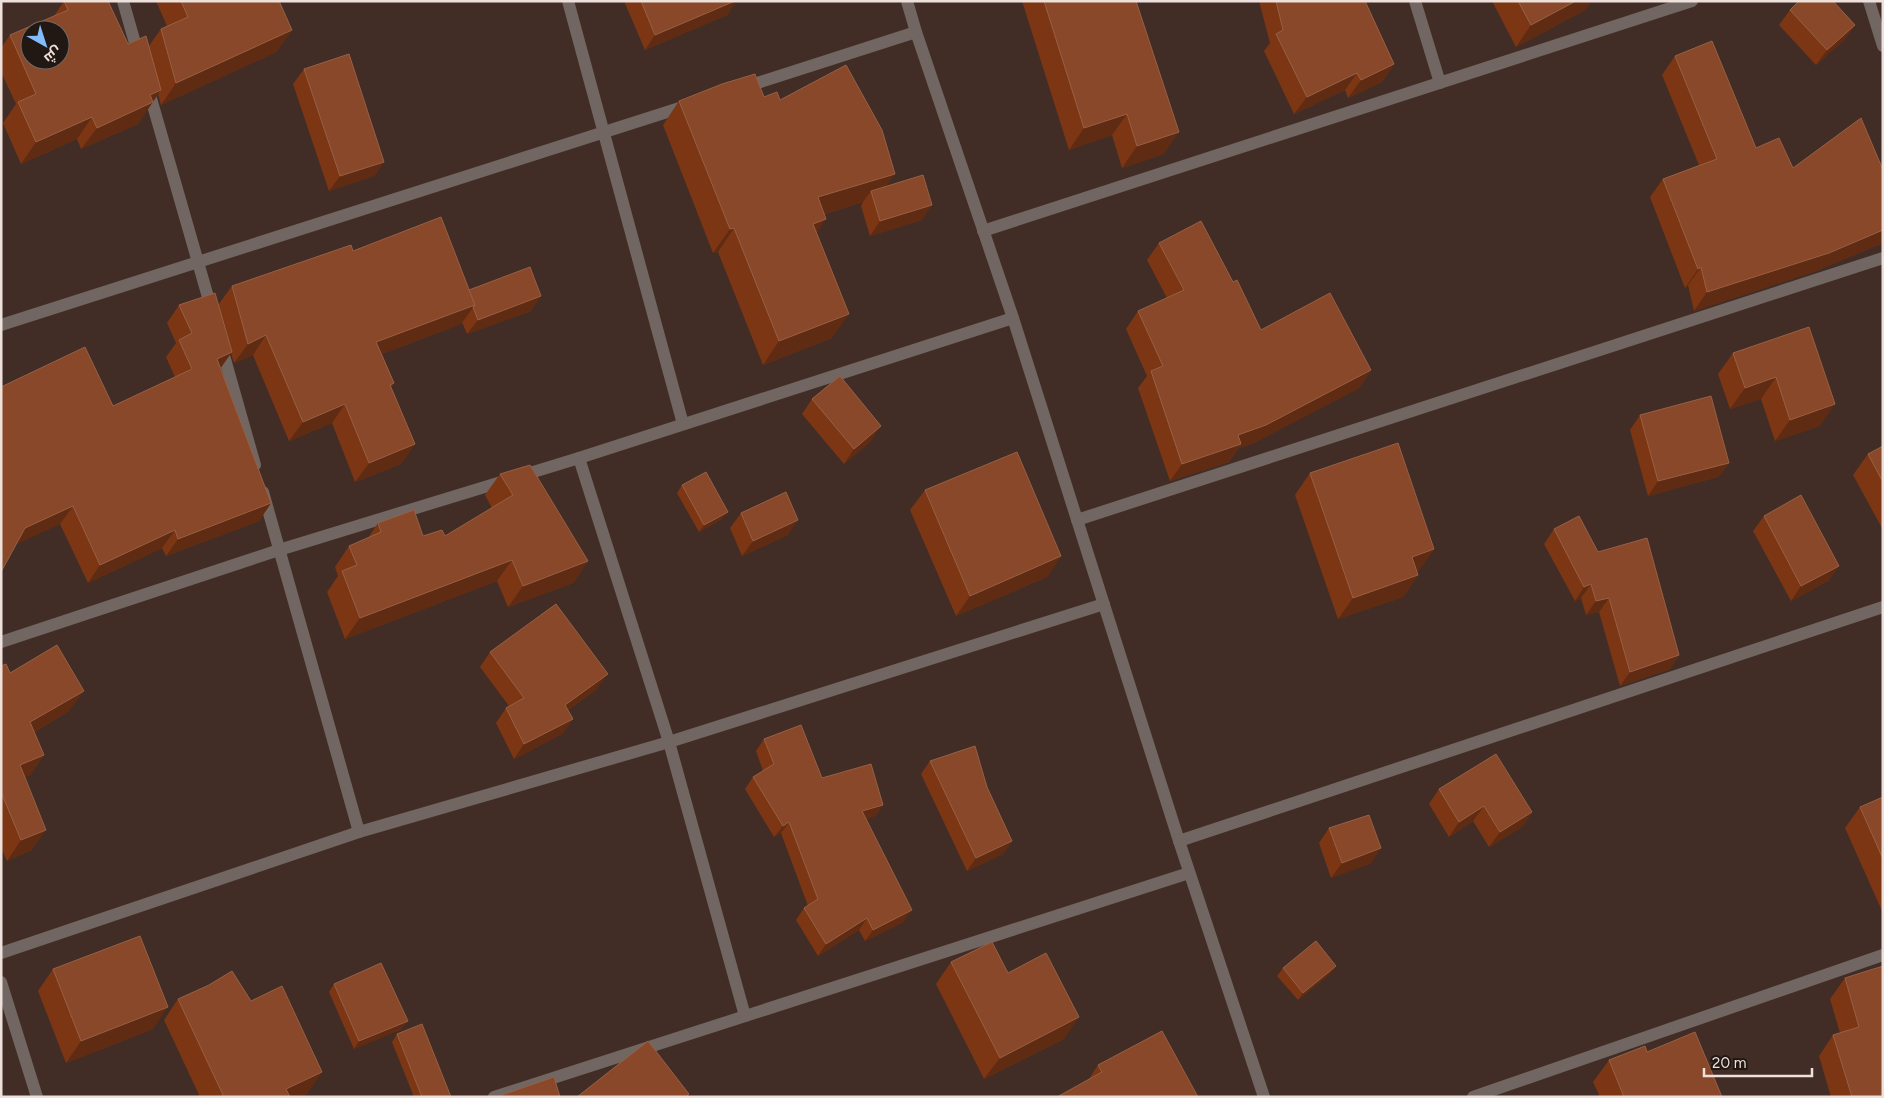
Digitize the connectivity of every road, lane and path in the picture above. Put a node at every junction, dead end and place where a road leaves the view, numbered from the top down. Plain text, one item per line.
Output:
1 (123, 1) edge
2 (568, 1) edge
3 (907, 1) edge
4 (1415, 1) edge
5 (1692, 1) edge
6 (1869, 1) edge
7 (916, 32) junction
8 (1883, 46) edge
9 (1440, 83) junction
10 (726, 93) edge
11 (698, 102) edge
12 (603, 133) junction
13 (983, 231) junction
14 (1883, 258) edge
15 (198, 261) junction
16 (1013, 318) junction
17 (1, 325) edge
18 (683, 424) junction
19 (579, 458) junction
20 (1077, 520) junction
21 (279, 550) junction
22 (1104, 604) junction
23 (1883, 607) edge
24 (1, 642) edge
25 (669, 742) junction
26 (360, 832) junction
27 (1179, 841) junction
28 (1189, 873) junction
29 (1, 953) edge
30 (1883, 955) edge
31 (1, 982) edge
32 (745, 1016) junction
33 (38, 1097) edge
34 (494, 1097) edge
35 (1264, 1097) edge
36 (1473, 1097) edge

1 - 15 street
2 - 12 street
3 - 7 street
4 - 9 street
5 - 9 street
6 - 8 street
7 - 10 street
7 - 13 street
9 - 13 street
11 - 12 street
12 - 15 street
12 - 18 street
13 - 16 street
14 - 20 street
15 - 17 street
15 - 21 street
16 - 18 street
16 - 20 street
18 - 19 street
19 - 21 street
19 - 25 street
20 - 22 street
21 - 24 street
21 - 26 street
22 - 25 street
22 - 27 street
23 - 27 street
25 - 26 street
25 - 32 street
26 - 29 street
27 - 28 street
28 - 32 street
28 - 35 street
30 - 36 street
31 - 33 street
32 - 34 street

